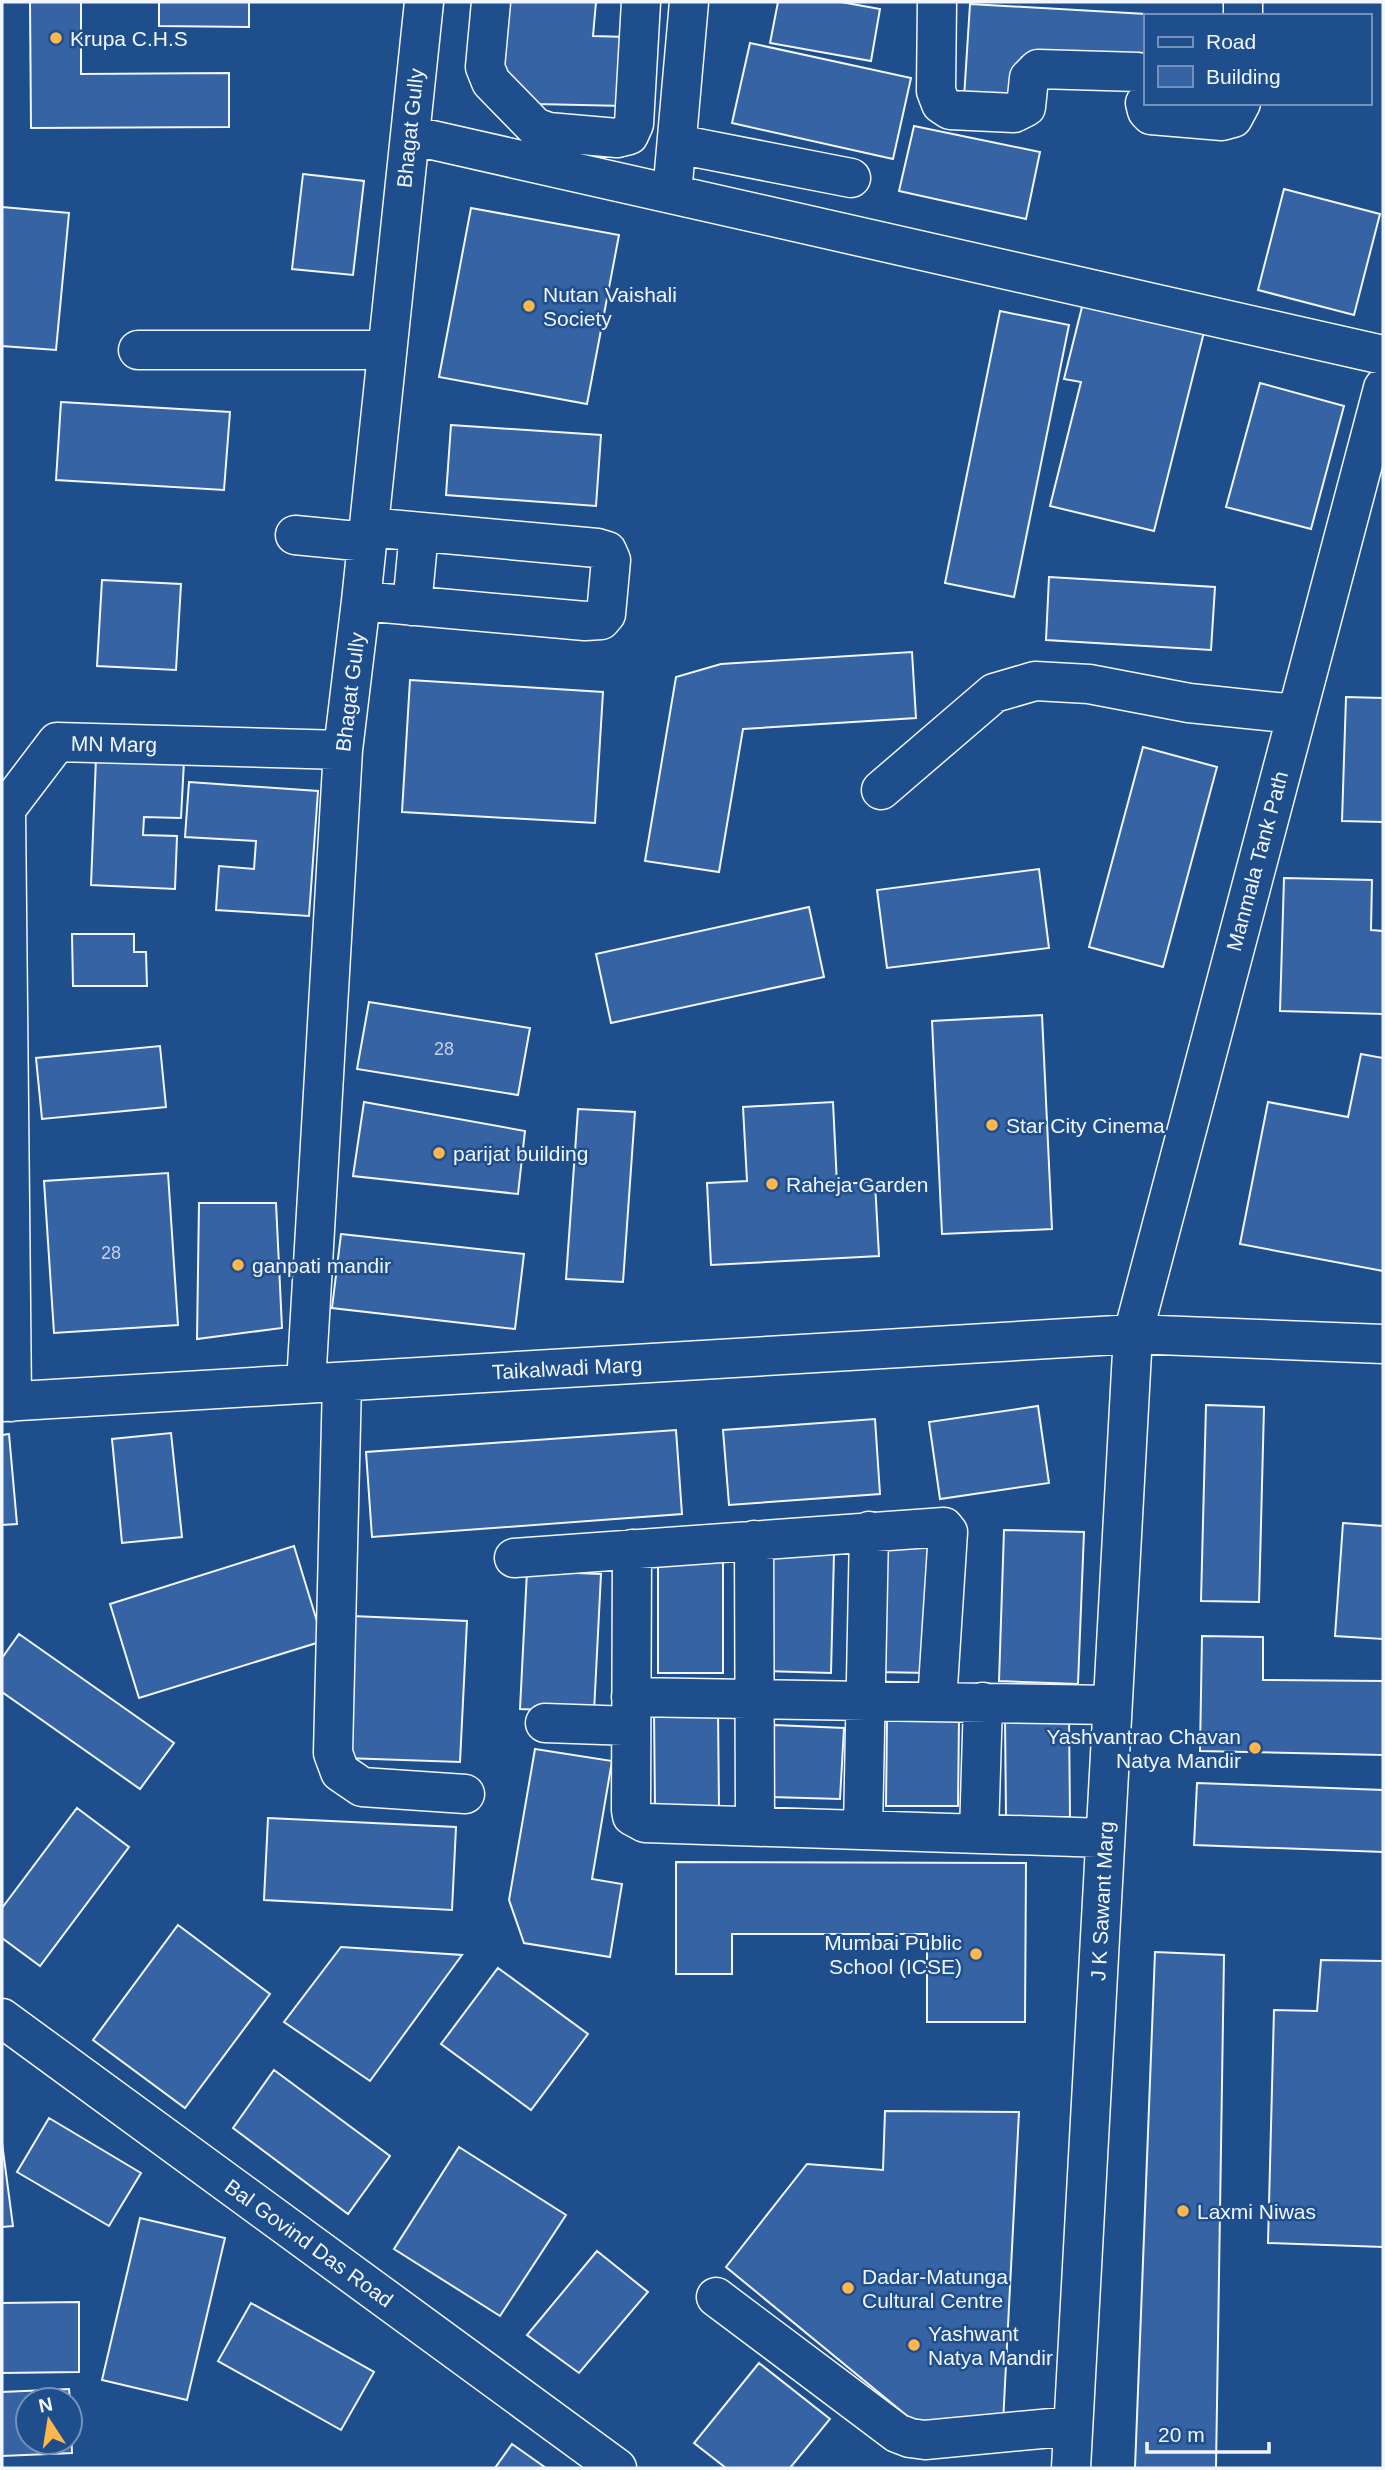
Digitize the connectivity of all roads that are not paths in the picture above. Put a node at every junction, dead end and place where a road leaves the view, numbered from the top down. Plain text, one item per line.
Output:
1 (424, 2) edge
2 (491, 2) edge
3 (641, 2) edge
4 (689, 2) edge
5 (937, 2) edge
6 (1144, 76) edge
7 (1146, 105) edge
8 (1240, 105) edge
9 (410, 135) junction
10 (677, 144) junction
11 (672, 194) junction
12 (843, 233) junction
13 (138, 350) dead end
14 (386, 350) junction
15 (1383, 355) edge
16 (1383, 388) edge
17 (418, 532) junction
18 (368, 534) junction
19 (295, 535) dead end
20 (361, 601) junction
21 (412, 606) junction
22 (1296, 714) junction
23 (343, 750) junction
24 (881, 790) dead end
25 (1133, 1334) junction
26 (1383, 1344) edge
27 (324, 1383) junction
28 (7, 1402) edge
29 (869, 1531) junction
30 (754, 1540) junction
31 (632, 1549) junction
32 (513, 1558) dead end
33 (754, 1699) junction
34 (866, 1701) junction
35 (937, 1702) junction
36 (983, 1702) junction
37 (1112, 1705) junction
38 (631, 1711) junction
39 (545, 1723) dead end
40 (465, 1794) dead end
41 (755, 1826) junction
42 (863, 1830) junction
43 (979, 1834) junction
44 (1105, 1838) junction
45 (2, 2018) edge
46 (716, 2297) dead end
47 (1073, 2426) junction
48 (617, 2468) edge
49 (1071, 2468) edge

1 - 9 street, Bhagat Gully
2 - 3 street
4 - 10 street
5 - 6 street
7 - 8 street
9 - 11 street
9 - 14 street, Bhagat Gully
10 - 11 street
10 - 12 street
11 - 12 street
12 - 15 street
13 - 14 street
14 - 18 street, Bhagat Gully
16 - 22 street, Manmala Tank Path
17 - 18 street
17 - 21 street
17 - 21 street
18 - 19 street
18 - 20 street, Bhagat Gully
20 - 21 street
20 - 23 street, Bhagat Gully
22 - 24 street
22 - 25 street, Manmala Tank Path
23 - 27 street, Bhagat Gully
23 - 28 street, MN Marg
25 - 26 street, Taikalwadi Marg
25 - 27 street, Taikalwadi Marg
25 - 37 street, J K Sawant Marg
27 - 28 street, Taikalwadi Marg
27 - 40 street, Bhagat Gully
29 - 30 street
29 - 34 street
29 - 35 street
30 - 31 street
30 - 33 street
31 - 32 street
31 - 38 street
33 - 34 street
33 - 38 street
33 - 41 street
34 - 35 street
34 - 42 street
35 - 36 street
36 - 37 street
36 - 43 street
37 - 44 street, J K Sawant Marg
38 - 39 street
38 - 41 street
41 - 42 street
42 - 43 street
43 - 44 street
44 - 47 street, J K Sawant Marg
45 - 48 street, Bal Govind Das Road
46 - 47 street
47 - 49 street, J K Sawant Marg

